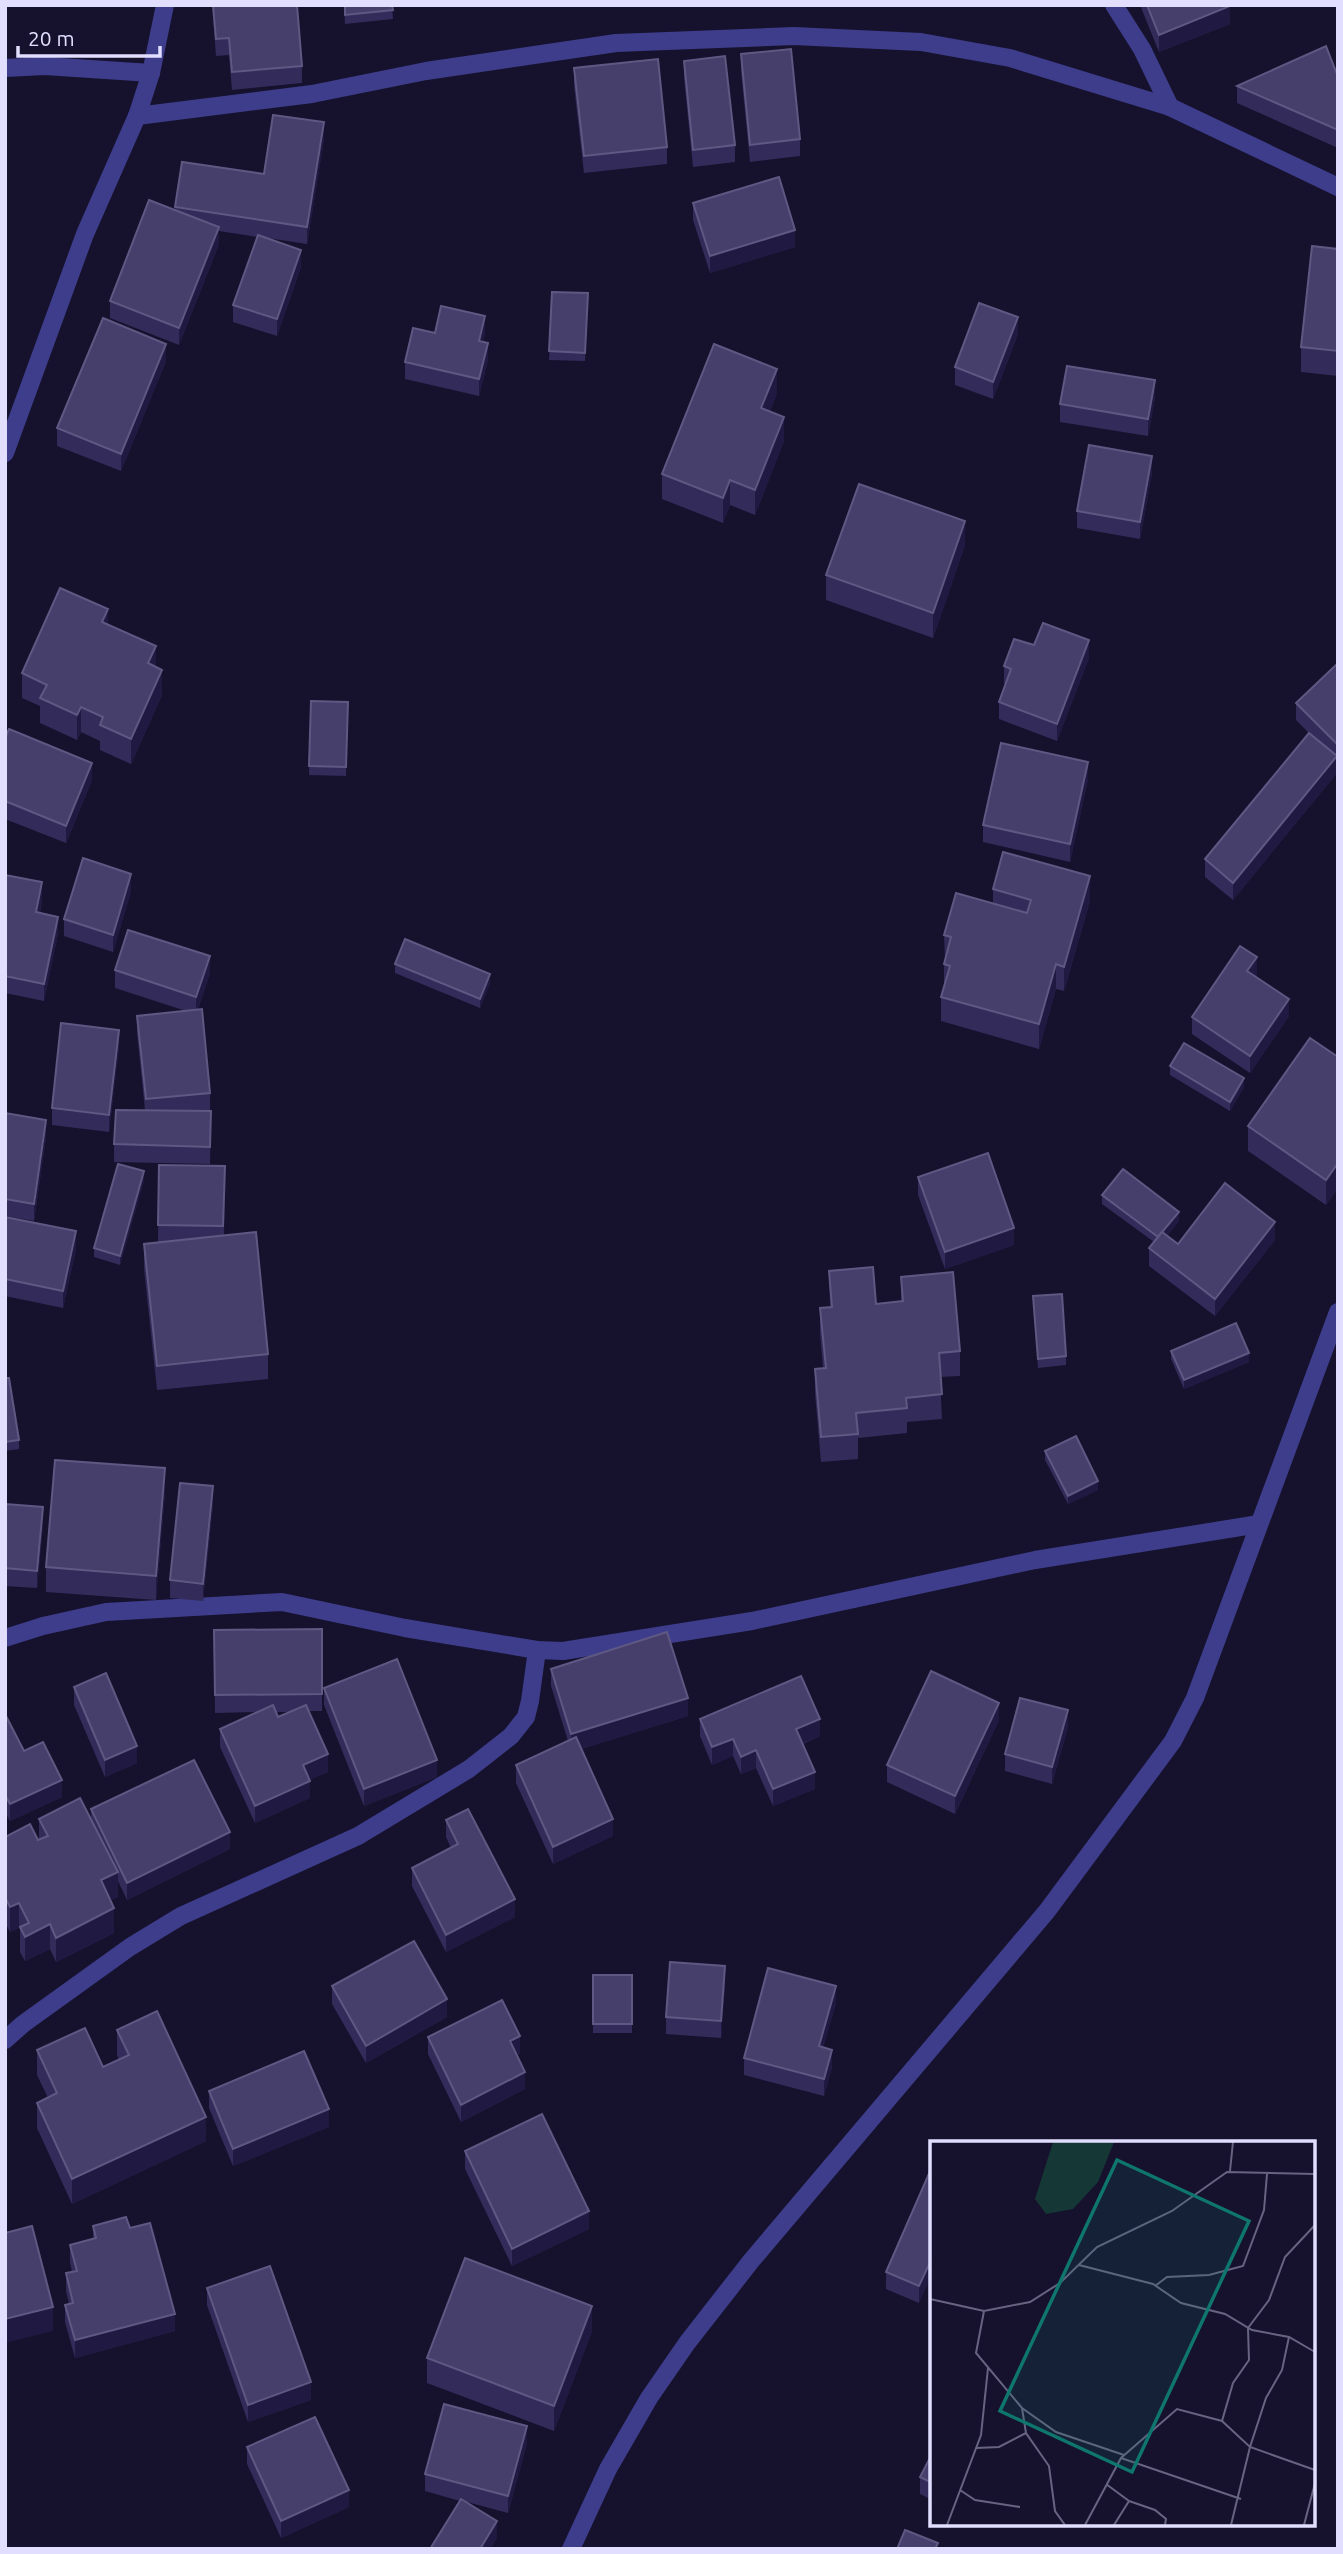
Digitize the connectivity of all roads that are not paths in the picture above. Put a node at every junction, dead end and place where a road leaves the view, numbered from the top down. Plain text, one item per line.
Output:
1 (165, 5) edge
2 (1114, 5) edge
3 (5, 68) edge
4 (151, 73) junction
5 (1170, 107) junction
6 (136, 116) junction
7 (1338, 187) edge
8 (5, 453) edge
9 (1338, 1312) edge
10 (1259, 1524) junction
11 (5, 1638) edge
12 (537, 1650) junction
13 (5, 2040) edge
14 (571, 2549) edge

1 - 4 street
2 - 5 street
3 - 4 street
4 - 6 street
5 - 6 street
5 - 7 street
6 - 8 street
9 - 10 street
10 - 12 street
10 - 14 street
11 - 12 street
12 - 13 street

